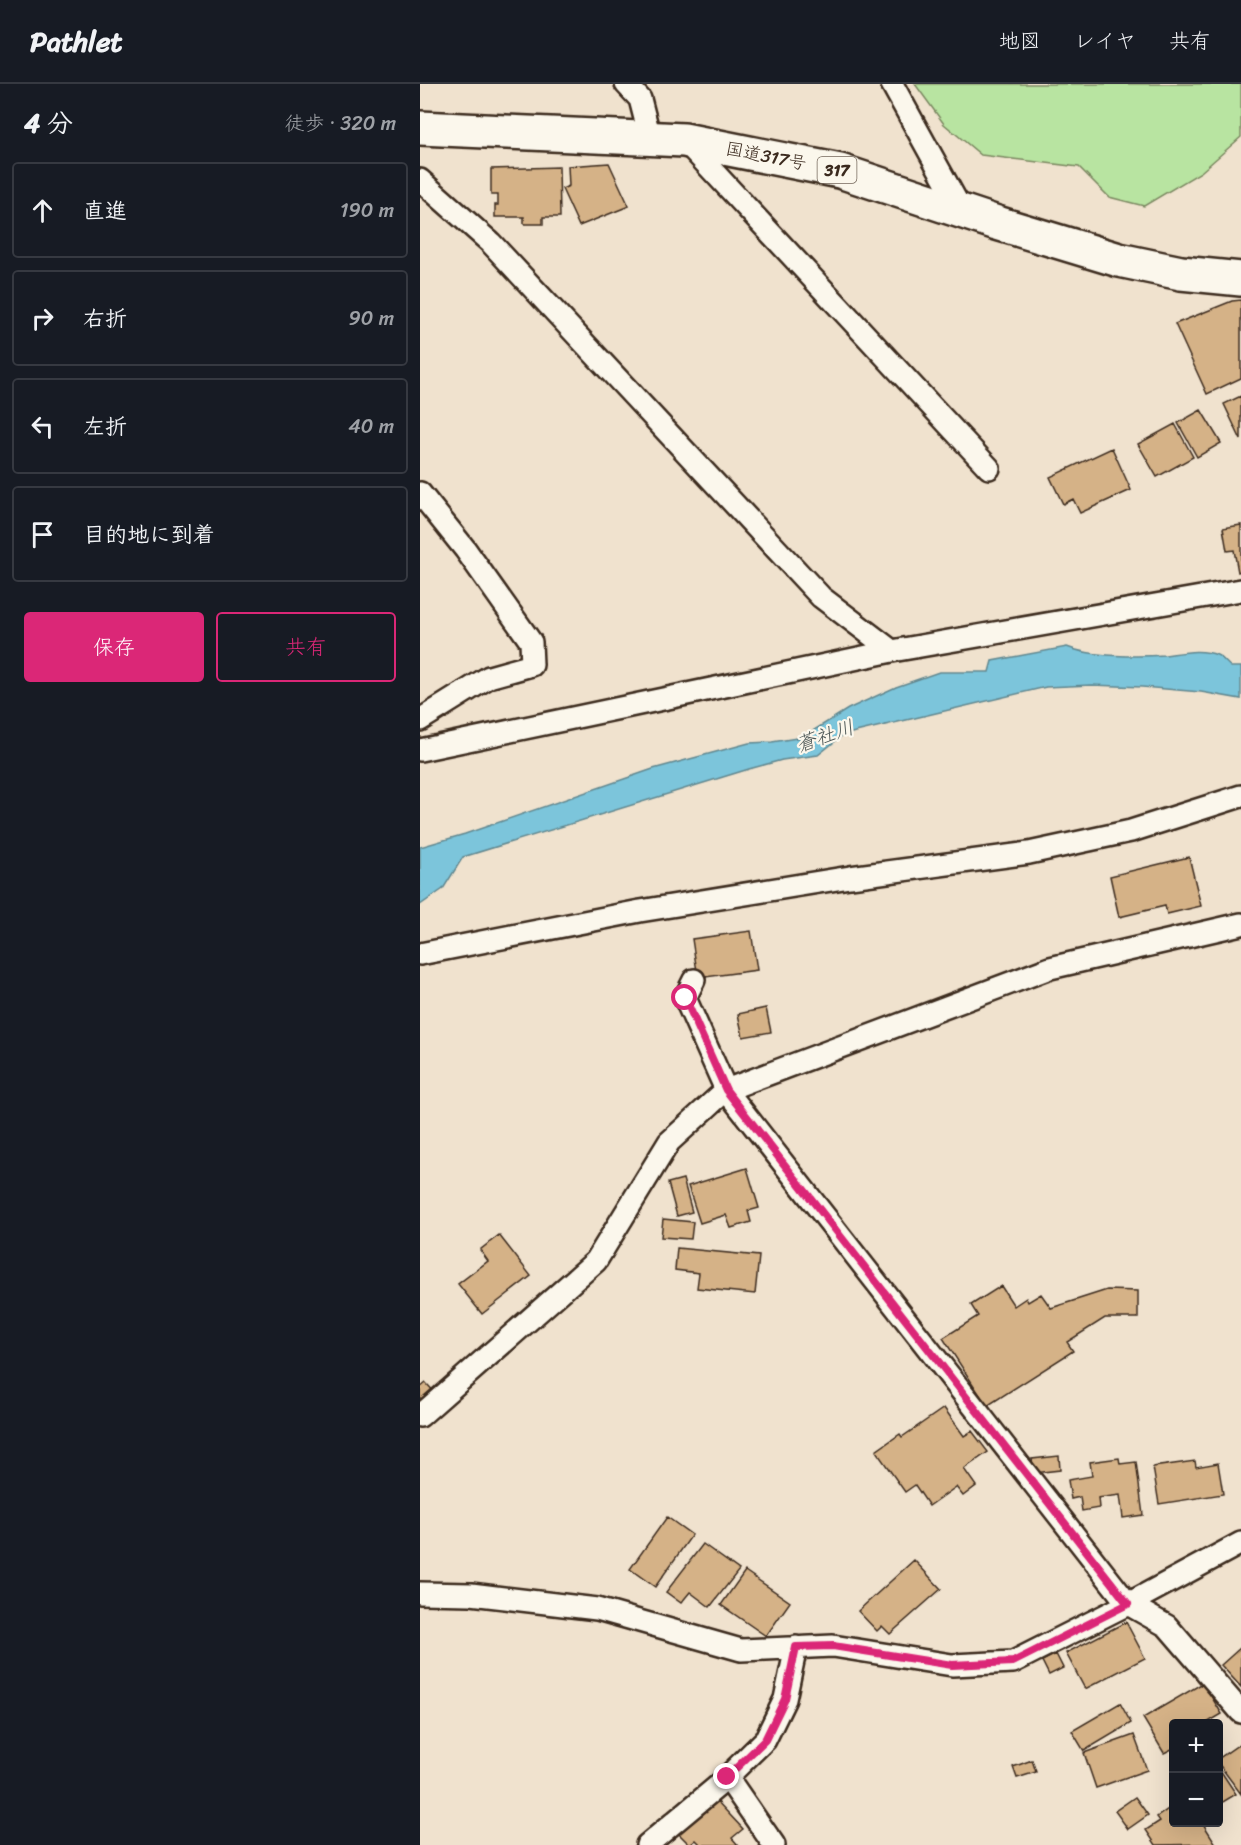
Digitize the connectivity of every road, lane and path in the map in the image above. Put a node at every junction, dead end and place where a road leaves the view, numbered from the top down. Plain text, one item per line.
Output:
1 (626, 84) edge
2 (892, 84) edge
3 (420, 128) edge
4 (650, 138) junction
5 (684, 140) junction
6 (420, 180) edge
7 (962, 211) junction
8 (1241, 279) edge
9 (989, 468) dead end
10 (420, 493) edge
11 (1241, 590) edge
12 (892, 651) junction
13 (420, 720) edge
14 (420, 750) edge
15 (1241, 796) edge
16 (1241, 924) edge
17 (420, 954) edge
18 (694, 980) dead end
19 (726, 1090) junction
20 (420, 1416) edge
21 (1241, 1543) edge
22 (420, 1593) edge
23 (1128, 1604) junction
24 (796, 1647) junction
25 (1241, 1712) edge
26 (727, 1777) junction
27 (647, 1845) edge
28 (774, 1845) edge

1 - 4 street
2 - 7 street
3 - 4 highway, 国道317号 / 317
4 - 5 highway, 国道317号 / 317
5 - 7 highway, 国道317号 / 317
5 - 9 street
6 - 12 street
7 - 8 highway, 国道317号 / 317
10 - 13 street
11 - 12 street
12 - 14 street
15 - 17 street
16 - 19 street
18 - 19 street
19 - 20 street
19 - 23 street
21 - 23 street
22 - 24 street
23 - 24 street
23 - 25 street
24 - 26 street
26 - 27 street
26 - 28 street

